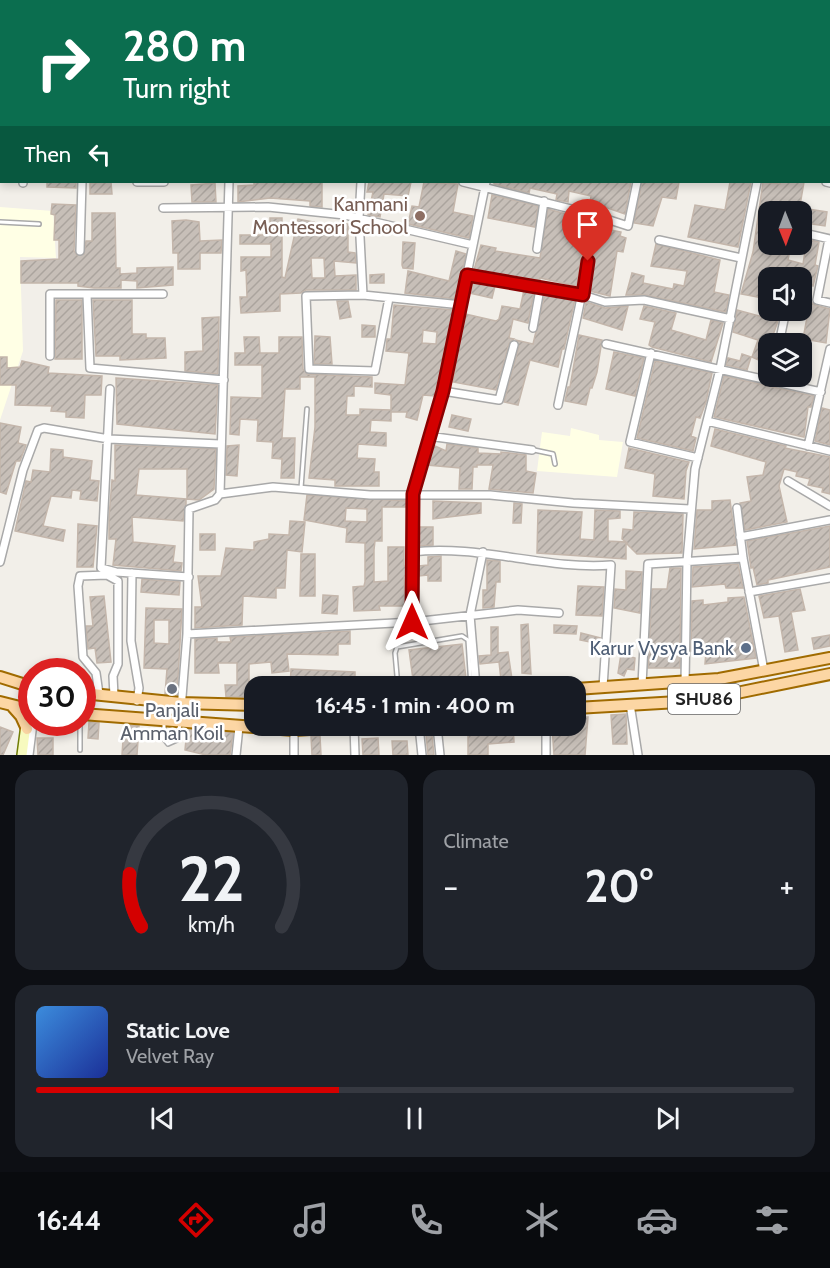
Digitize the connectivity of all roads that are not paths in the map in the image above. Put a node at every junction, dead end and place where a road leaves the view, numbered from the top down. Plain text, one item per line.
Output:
1 (82, 183) edge
2 (229, 183) edge
3 (361, 183) edge
4 (637, 183) edge
5 (757, 183) edge
6 (486, 184) edge
7 (544, 201) junction
8 (163, 208) dead end
9 (228, 209) junction
10 (591, 214) junction
11 (359, 218) junction
12 (0, 222) edge
13 (39, 224) dead end
14 (812, 235) edge
15 (830, 239) edge
16 (659, 240) dead end
17 (473, 245) junction
18 (537, 249) dead end
19 (80, 251) dead end
20 (741, 258) junction
21 (467, 275) junction
22 (540, 289) junction
23 (163, 294) dead end
24 (363, 295) junction
25 (583, 295) junction
26 (87, 296) junction
27 (389, 298) junction
28 (830, 303) edge
29 (462, 306) junction
30 (730, 319) junction
31 (533, 328) dead end
32 (606, 344) dead end
33 (514, 345) dead end
34 (830, 349) edge
35 (651, 353) junction
36 (50, 356) dead end
37 (720, 369) junction
38 (758, 376) edge
39 (224, 380) junction
40 (803, 387) edge
41 (110, 389) dead end
42 (443, 391) junction
43 (821, 392) junction
44 (558, 405) dead end
45 (307, 409) dead end
46 (707, 421) junction
47 (428, 436) junction
48 (109, 439) junction
49 (220, 444) junction
50 (808, 446) junction
51 (532, 450) joint
52 (830, 451) edge
53 (698, 458) junction
54 (555, 464) dead end
55 (788, 481) dead end
56 (300, 489) junction
57 (220, 494) junction
58 (413, 494) junction
59 (830, 506) edge
60 (690, 508) junction
61 (736, 508) dead end
62 (830, 520) edge
63 (740, 537) junction
64 (412, 552) junction
65 (483, 552) junction
66 (743, 558) junction
67 (687, 561) junction
68 (0, 562) edge
69 (132, 573) junction
70 (189, 577) junction
71 (830, 578) edge
72 (749, 592) junction
73 (559, 613) dead end
74 (470, 615) junction
75 (412, 622) junction
76 (188, 634) junction
77 (830, 658) edge
78 (764, 671) junction
79 (830, 674) edge
80 (397, 676) edge
81 (470, 676) edge
82 (475, 676) edge
83 (0, 677) edge
84 (18, 683) edge
85 (685, 683) junction
86 (642, 685) junction
87 (603, 687) junction
88 (586, 688) edge
89 (96, 694) edge
90 (99, 694) junction
91 (114, 696) junction
92 (138, 700) junction
93 (0, 702) edge
94 (181, 703) junction
95 (630, 704) junction
96 (244, 705) edge
97 (12, 706) junction
98 (586, 707) edge
99 (18, 710) edge
100 (18, 713) edge
101 (96, 715) edge
102 (164, 721) junction
103 (180, 722) junction
104 (239, 727) junction
105 (244, 727) edge
106 (27, 736) edge
107 (80, 736) edge
108 (294, 736) edge
109 (354, 736) edge
110 (420, 736) edge
111 (438, 736) edge
112 (546, 736) edge
113 (81, 750) dead end
114 (25, 752) edge
115 (236, 755) edge
116 (294, 755) edge
117 (355, 755) edge
118 (422, 755) edge
119 (440, 755) edge
120 (546, 755) edge
121 (638, 755) edge

1 - 19 street
2 - 9 street
3 - 11 street
4 - 10 street
5 - 20 street
6 - 7 street
6 - 17 street
7 - 10 street
7 - 18 street
8 - 9 street
9 - 11 street
9 - 39 street
10 - 25 street
11 - 17 street
11 - 24 street
12 - 13 lane
14 - 15 street
15 - 28 street
16 - 20 street
17 - 21 street
20 - 30 street
21 - 22 street
21 - 29 street
22 - 25 street
22 - 31 street
23 - 26 street
24 - 27 street
24 - 27 street
25 - 30 street
25 - 44 street
26 - 36 street
26 - 39 street
27 - 29 street
29 - 42 street
30 - 37 street
32 - 35 street
33 - 42 street
34 - 43 street
35 - 37 street
35 - 53 street
37 - 38 street
37 - 46 street
39 - 49 street
40 - 43 street
41 - 48 street
42 - 47 street
43 - 50 street
45 - 56 lane
46 - 50 street
46 - 53 street
47 - 51 street
47 - 58 street
48 - 49 street
48 - 68 street
48 - 69 street
49 - 57 street
50 - 52 street
51 - 54 lane
53 - 60 street
55 - 59 street
56 - 57 street
56 - 58 street
57 - 70 street
58 - 60 street
58 - 64 street
60 - 67 street
61 - 63 street
62 - 63 street
63 - 66 street
64 - 65 street
64 - 75 street
65 - 74 street
65 - 87 street
66 - 67 street
66 - 72 street
67 - 85 street
67 - 86 street
69 - 70 street
69 - 92 street
70 - 76 street
71 - 72 street
72 - 78 street
73 - 74 street
74 - 75 street
74 - 82 street
75 - 76 street
76 - 94 street
77 - 78 main road, SHU86
78 - 85 main road, SHU86
79 - 95 main road, SHU86
80 - 81 lane
83 - 84 main road
85 - 86 main road, SHU86
86 - 87 main road, SHU86
87 - 88 main road, SHU86
89 - 90 main road
90 - 91 main road
90 - 91 street
91 - 92 main road
92 - 94 main road
93 - 97 main road
94 - 96 main road
94 - 103 street
95 - 98 main road, SHU86
95 - 121 street
97 - 99 main road
97 - 100 main road
101 - 102 main road
102 - 103 main road
102 - 103 lane
103 - 104 main road
104 - 105 main road
104 - 115 street
106 - 114 street
107 - 113 lane
108 - 116 street
109 - 117 street
110 - 118 street
111 - 119 street
112 - 120 street

